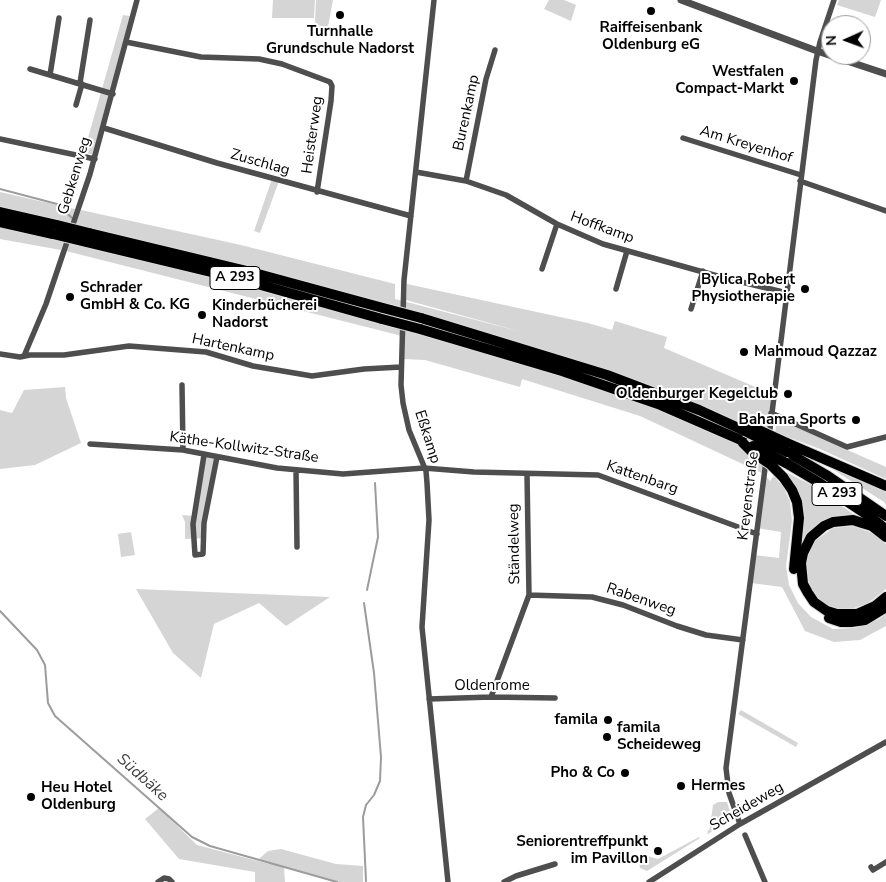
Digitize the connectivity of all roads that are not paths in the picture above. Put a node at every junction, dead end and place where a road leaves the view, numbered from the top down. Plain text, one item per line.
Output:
1 (137, 0) edge
2 (434, 0) edge
3 (680, 0) edge
4 (834, 0) edge
5 (59, 18) dead end
6 (90, 20) dead end
7 (126, 42) junction
8 (495, 50) dead end
9 (818, 51) junction
10 (30, 69) dead end
11 (886, 74) edge
12 (50, 75) junction
13 (81, 83) junction
14 (113, 94) junction
15 (76, 105) dead end
16 (104, 128) junction
17 (683, 138) dead end
18 (0, 139) edge
19 (95, 159) junction
20 (416, 172) junction
21 (801, 178) junction
22 (466, 181) junction
23 (317, 192) junction
24 (886, 211) edge
25 (0, 212) edge
26 (411, 216) junction
27 (0, 222) edge
28 (557, 224) junction
29 (55, 229) junction
30 (626, 251) junction
31 (542, 269) dead end
32 (703, 271) junction
33 (616, 289) dead end
34 (787, 292) junction
35 (691, 309) dead end
36 (383, 313) junction
37 (0, 354) edge
38 (24, 356) junction
39 (401, 367) junction
40 (182, 385) dead end
41 (772, 413) junction
42 (743, 436) junction
43 (886, 437) edge
44 (90, 444) dead end
45 (787, 448) junction
46 (183, 450) junction
47 (204, 454) junction
48 (217, 457) junction
49 (424, 468) junction
50 (296, 470) junction
51 (527, 474) junction
52 (886, 486) edge
53 (886, 516) edge
54 (886, 530) edge
55 (757, 534) junction
56 (886, 537) edge
57 (297, 547) dead end
58 (529, 595) junction
59 (886, 597) edge
60 (886, 607) edge
61 (743, 640) junction
62 (492, 697) junction
63 (555, 698) dead end
64 (429, 699) junction
65 (886, 744) edge
66 (740, 824) junction
67 (745, 835) dead end
68 (886, 862) edge
69 (555, 864) dead end
70 (873, 870) dead end
71 (158, 882) edge
72 (172, 882) edge
73 (448, 882) edge
74 (504, 882) edge
75 (649, 882) edge
76 (767, 882) edge

1 - 7 street, Gebkenweg
2 - 20 street, Eßkamp
3 - 9 street
4 - 9 street, Kreyenstraße
5 - 12 street
6 - 13 street
7 - 14 street, Gebkenweg
7 - 23 street, Heisterweg
8 - 22 street, Burenkamp
9 - 11 street
9 - 21 street, Kreyenstraße
10 - 12 street
12 - 13 street
13 - 14 street
13 - 15 street
14 - 16 street, Gebkenweg
16 - 19 street, Gebkenweg
16 - 23 street, Zuschlag
17 - 21 street, Am Kreyenhof
18 - 19 street
19 - 38 street, Gebkenweg
20 - 22 street, Hoffkamp
20 - 26 street, Eßkamp
21 - 24 street, Am Kreyenhof
21 - 34 street, Kreyenstraße
22 - 28 street, Hoffkamp
23 - 26 street, Zuschlag
25 - 29 highway, A 293
26 - 39 street, Eßkamp
27 - 29 highway, A 293
28 - 30 street, Hoffkamp
28 - 31 street
29 - 36 highway, A 293, bridge
30 - 32 street, Hoffkamp
30 - 33 street
32 - 34 street, Hoffkamp
32 - 35 street
34 - 41 street, Kreyenstraße
36 - 42 highway, A 293, bridge
36 - 42 highway, A 293, bridge
37 - 38 street, Hartenkamp
38 - 39 street, Hartenkamp
39 - 49 street, Eßkamp
40 - 46 street
41 - 43 street
41 - 55 street, Kreyenstraße
42 - 45 highway, A 293, bridge
42 - 54 highway, A 293, bridge
42 - 60 highway, bridge
44 - 46 street, Käthe-Kollwitz-Straße
45 - 52 highway
45 - 53 highway, A 293
46 - 47 street, Käthe-Kollwitz-Straße
47 - 48 street, Käthe-Kollwitz-Straße
47 - 48 street
48 - 50 street, Käthe-Kollwitz-Straße
49 - 50 street, Käthe-Kollwitz-Straße
49 - 51 street, Kattenbarg
49 - 64 street, Eßkamp
50 - 57 street
51 - 55 street, Kattenbarg
51 - 58 street, Ständelweg
55 - 61 street, Kreyenstraße
56 - 59 highway
58 - 61 street, Rabenweg
58 - 62 street, Ständelweg
61 - 66 street, Kreyenstraße
62 - 63 street, Oldenrome
62 - 64 street, Oldenrome
64 - 73 street, Eßkamp
65 - 66 street, Scheideweg
66 - 75 street, Scheideweg
67 - 76 street
68 - 70 street
69 - 74 street
71 - 72 street

